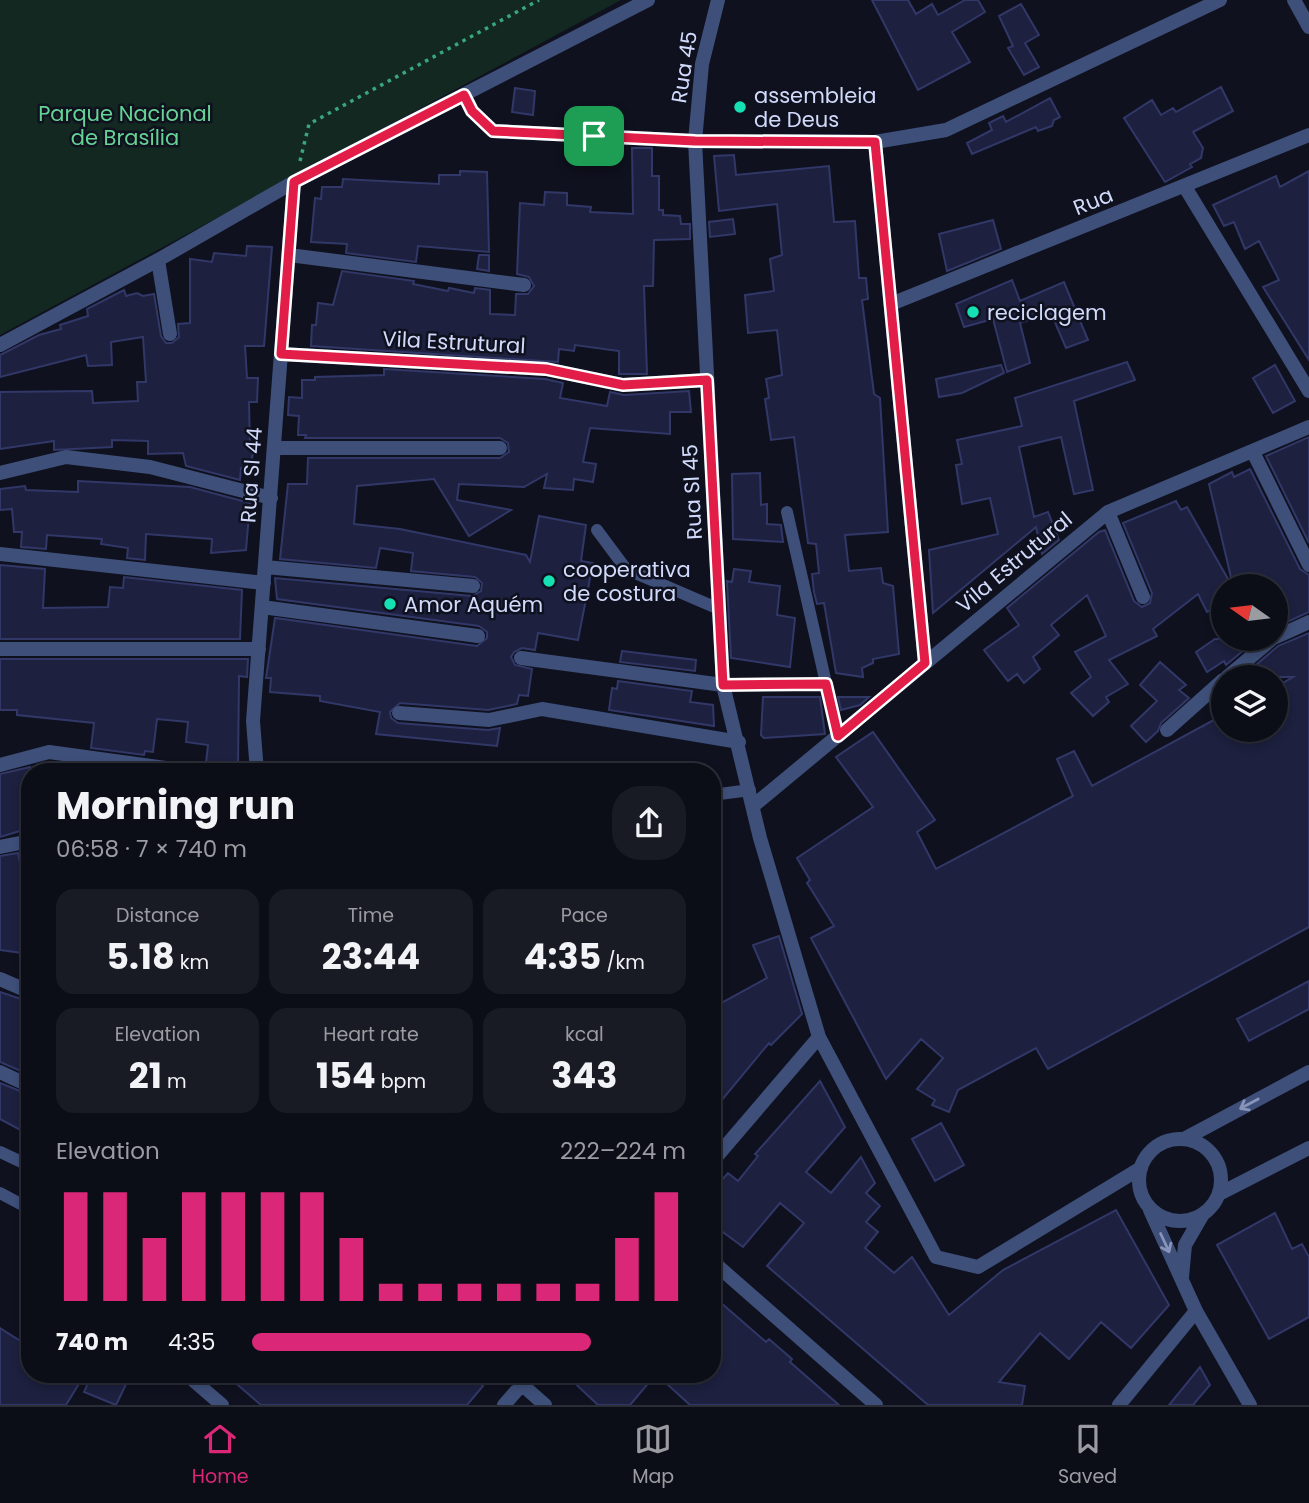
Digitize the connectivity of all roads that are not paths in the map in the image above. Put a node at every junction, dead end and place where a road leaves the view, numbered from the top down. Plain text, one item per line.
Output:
1 (648, 0) edge
2 (718, 0) edge
3 (1220, 0) edge
4 (1294, 0) edge
5 (1309, 27) edge
6 (464, 95) junction
7 (1309, 135) edge
8 (695, 141) junction
9 (875, 142) junction
10 (294, 182) junction
11 (1185, 187) junction
12 (289, 255) junction
13 (158, 260) junction
14 (523, 285) dead end
15 (891, 304) junction
16 (170, 334) dead end
17 (0, 345) edge
18 (281, 354) junction
19 (707, 380) junction
20 (1309, 391) edge
21 (1309, 427) edge
22 (274, 448) junction
23 (500, 448) dead end
24 (1253, 452) junction
25 (0, 473) edge
26 (271, 498) junction
27 (787, 512) dead end
28 (1108, 512) junction
29 (597, 530) dead end
30 (0, 554) edge
31 (1309, 565) edge
32 (265, 567) junction
33 (264, 583) junction
34 (473, 586) dead end
35 (1143, 597) dead end
36 (262, 607) junction
37 (719, 609) junction
38 (1309, 622) edge
39 (1288, 632) edge
40 (478, 636) dead end
41 (0, 649) edge
42 (259, 649) junction
43 (1258, 651) edge
44 (521, 658) dead end
45 (925, 663) junction
46 (1242, 665) edge
47 (826, 684) junction
48 (723, 685) junction
49 (1211, 691) edge
50 (399, 713) dead end
51 (1167, 730) dead end
52 (838, 736) junction
53 (739, 742) junction
54 (129, 763) edge
55 (256, 763) edge
56 (0, 765) edge
57 (750, 790) junction
58 (721, 793) edge
59 (753, 807) junction
60 (21, 844) edge
61 (0, 847) edge
62 (0, 979) edge
63 (21, 988) edge
64 (819, 1037) junction
65 (0, 1072) edge
66 (1309, 1072) edge
67 (21, 1082) edge
68 (1185, 1139) junction
69 (1309, 1148) edge
70 (721, 1151) edge
71 (0, 1152) edge
72 (21, 1162) edge
73 (1141, 1168) junction
74 (0, 1193) edge
75 (1219, 1194) junction
76 (21, 1204) edge
77 (1149, 1207) junction
78 (1203, 1214) junction
79 (721, 1269) edge
80 (1181, 1278) junction
81 (1196, 1311) junction
82 (196, 1383) edge
83 (523, 1383) edge
84 (529, 1383) edge
85 (222, 1405) edge
86 (504, 1405) edge
87 (545, 1405) edge
88 (876, 1405) edge
89 (1119, 1405) edge
90 (1250, 1405) edge

1 - 6 street
2 - 8 street, Rua 45
3 - 9 street
4 - 5 street
6 - 8 street
6 - 10 street
7 - 11 street, Rua
8 - 9 street
8 - 19 street, Rua Sl 45
9 - 15 street
10 - 12 street, Rua Sl 44
10 - 13 street
11 - 15 street, Rua
11 - 20 street
12 - 14 street
12 - 18 street, Rua Sl 44
13 - 16 street
13 - 17 street
15 - 45 street
18 - 19 street, Vila Estrutural
18 - 22 street, Rua Sl 44
19 - 37 street, Rua Sl 45
21 - 24 street, Vila Estrutural
22 - 23 street
22 - 26 street, Rua Sl 44
24 - 28 street, Vila Estrutural
24 - 31 street
25 - 26 street
26 - 32 street, Rua Sl 44
27 - 47 lane
28 - 35 street
28 - 45 street, Vila Estrutural
29 - 37 lane
30 - 33 street
32 - 33 street, Rua Sl 44
32 - 34 street
33 - 36 street, Rua Sl 44
36 - 40 street
36 - 42 street, Rua Sl 44
37 - 48 street, Rua Sl 45
38 - 39 street
41 - 42 street
42 - 55 street, Rua Sl 44
43 - 46 street
44 - 48 street
45 - 52 street, Vila Estrutural
47 - 48 lane
47 - 52 lane
48 - 53 street, Rua Sl 45
49 - 51 street
50 - 53 street
52 - 59 street, Vila Estrutural
53 - 57 street, Rua Sl 45
54 - 56 street
57 - 58 lane
57 - 59 street, Rua Sl 45
59 - 64 street, Rua Sl 45
60 - 61 street
62 - 63 street
64 - 70 street
64 - 73 street, Rua Sl 45
65 - 67 street
66 -> 68 street
68 - 73 street
68 - 75 street
69 - 75 street
71 - 72 lane
73 - 77 street
74 - 76 lane
75 - 78 street
77 - 78 street
77 -> 80 street
78 - 80 street
79 - 88 street
80 - 81 street
81 - 89 street
81 - 90 street
82 - 85 street
83 - 86 street
84 - 87 street

